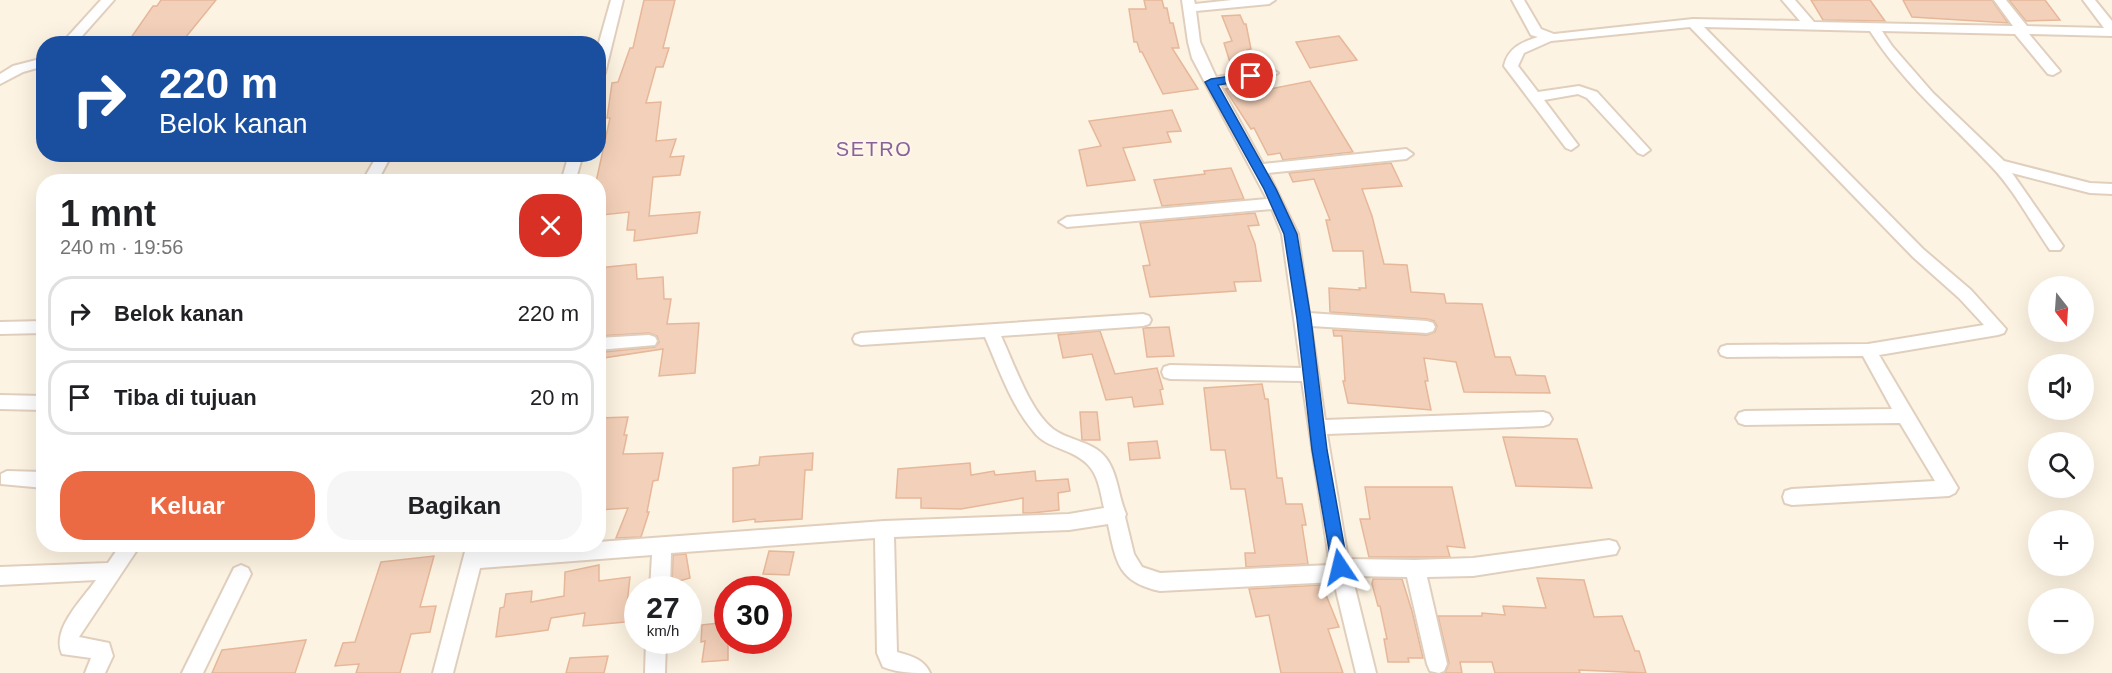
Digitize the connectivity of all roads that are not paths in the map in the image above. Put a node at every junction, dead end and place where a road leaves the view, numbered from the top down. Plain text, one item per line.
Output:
1 (108, 0) edge
2 (617, 0) edge
3 (1269, 0) edge
4 (1518, 0) edge
5 (1788, 0) edge
6 (2000, 0) edge
7 (2088, 0) edge
8 (1188, 4) edge
9 (1693, 24) junction
10 (1809, 24) junction
11 (1873, 26) junction
12 (2020, 29) junction
13 (2112, 29) edge
14 (74, 36) edge
15 (1548, 38) junction
16 (606, 42) edge
17 (36, 64) edge
18 (2053, 71) dead end
19 (1271, 73) dead end
20 (0, 80) edge
21 (1211, 82) junction
22 (1535, 97) junction
23 (1571, 145) dead end
24 (1643, 150) dead end
25 (1406, 154) dead end
26 (1999, 165) junction
27 (1259, 169) junction
28 (2112, 189) edge
29 (1277, 203) junction
30 (1067, 222) dead end
31 (2055, 246) dead end
32 (1304, 319) junction
33 (1143, 320) dead end
34 (36, 327) edge
35 (1427, 327) dead end
36 (0, 328) edge
37 (990, 329) junction
38 (861, 339) dead end
39 (649, 341) dead end
40 (606, 344) edge
41 (1868, 350) junction
42 (1727, 351) dead end
43 (1170, 372) dead end
44 (1310, 375) junction
45 (0, 402) edge
46 (36, 403) edge
47 (1905, 416) junction
48 (1745, 418) dead end
49 (1543, 419) dead end
50 (1317, 427) junction
51 (7, 479) dead end
52 (36, 480) edge
53 (1792, 497) dead end
54 (1117, 514) junction
55 (884, 529) junction
56 (662, 547) junction
57 (606, 548) edge
58 (1609, 548) dead end
59 (126, 552) edge
60 (474, 552) edge
61 (1415, 569) junction
62 (1341, 570) junction
63 (112, 571) junction
64 (242, 574) dead end
65 (0, 576) edge
66 (661, 576) edge
67 (656, 654) edge
68 (1437, 664) dead end
69 (95, 673) edge
70 (192, 673) edge
71 (443, 673) edge
72 (655, 673) edge
73 (920, 673) edge
74 (1366, 673) edge

1 - 14 street
2 - 16 street
3 - 8 street
4 - 15 street
5 - 10 street
6 - 12 street
7 - 13 street
8 - 21 street
9 - 10 street
9 - 15 street
9 - 41 street
10 - 11 street
11 - 12 street
11 - 26 street
12 - 13 street
12 - 18 street
15 - 22 street
17 - 20 street
19 - 21 street
21 - 27 street
22 - 23 street
22 - 24 street
25 - 27 street
26 - 28 street
26 - 31 street
27 - 29 street
29 - 30 street
29 - 32 street
32 - 35 street
32 - 44 street
33 - 37 street
34 - 36 street
37 - 38 street
37 - 54 street
39 - 40 street
41 - 42 street
41 - 47 street
43 - 44 street
44 - 50 street
45 - 46 street
47 - 48 street
47 - 53 street
49 - 50 street
50 - 62 street
51 - 52 street
54 - 55 street
54 - 62 street
55 - 56 street
55 - 73 street
56 - 57 street
56 - 66 street
58 - 61 street
59 - 63 street
60 - 71 street
61 - 62 street
61 - 68 street
62 - 74 street
63 - 65 street
63 - 69 street
64 - 70 street
67 - 72 street

